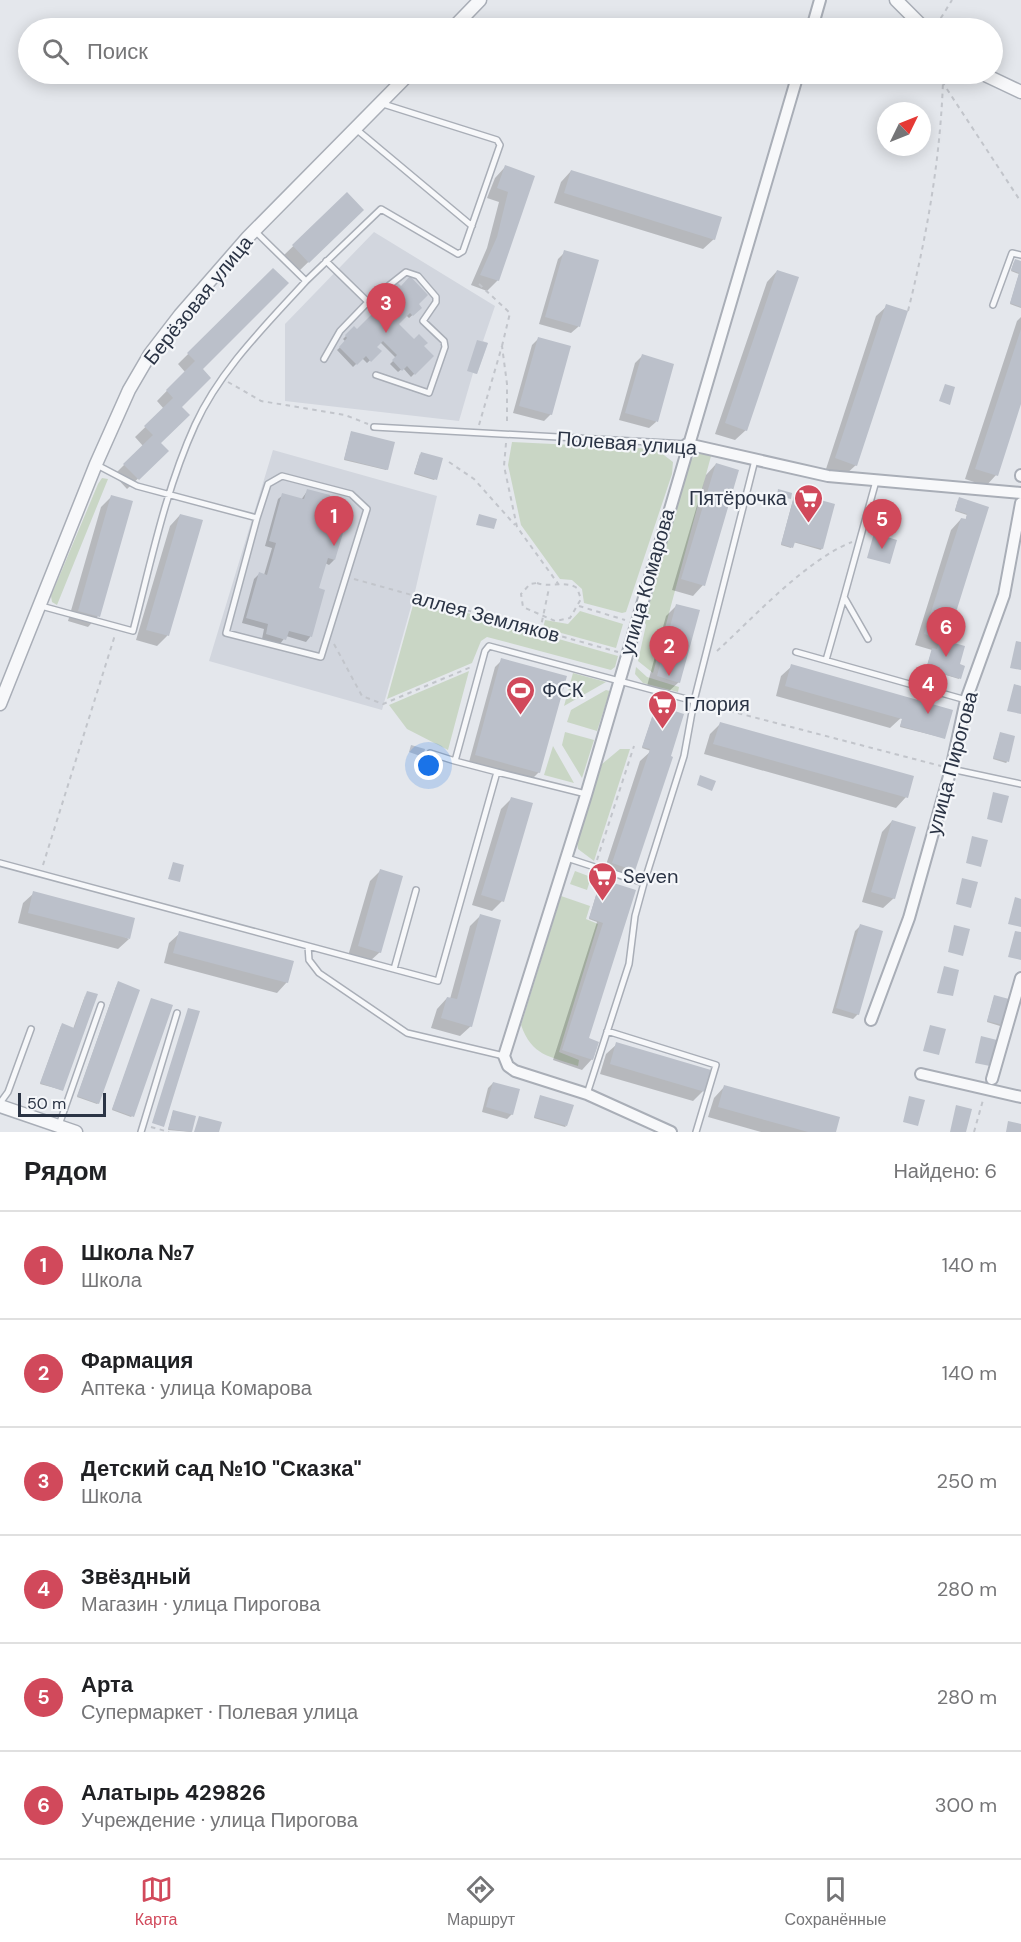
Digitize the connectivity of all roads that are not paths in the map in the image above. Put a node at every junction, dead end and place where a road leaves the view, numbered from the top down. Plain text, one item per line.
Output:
1 (480, 0) edge
2 (820, 0) edge
3 (897, 0) edge
4 (463, 18) edge
5 (815, 18) edge
6 (914, 18) edge
7 (1003, 83) edge
8 (399, 84) edge
9 (795, 84) edge
10 (1021, 92) edge
11 (380, 103) junction
12 (355, 128) junction
13 (472, 226) junction
14 (255, 231) junction
15 (1021, 255) edge
16 (326, 261) junction
17 (306, 281) junction
18 (368, 302) junction
19 (993, 305) dead end
20 (324, 359) dead end
21 (376, 375) dead end
22 (374, 427) road end
23 (687, 444) junction
24 (755, 460) junction
25 (96, 464) junction
26 (876, 481) junction
27 (1021, 493) edge
28 (169, 496) junction
29 (1021, 503) edge
30 (258, 518) junction
31 (844, 597) junction
32 (39, 605) junction
33 (868, 639) dead end
34 (796, 652) dead end
35 (826, 660) junction
36 (619, 679) junction
37 (966, 699) junction
38 (694, 702) junction
39 (0, 704) edge
40 (430, 753) dead end
41 (455, 761) junction
42 (951, 769) junction
43 (496, 772) junction
44 (1021, 784) edge
45 (586, 795) junction
46 (566, 858) junction
47 (0, 863) edge
48 (644, 883) junction
49 (416, 890) dead end
50 (308, 946) junction
51 (394, 969) junction
52 (1021, 978) edge
53 (101, 1005) dead end
54 (177, 1013) dead end
55 (871, 1020) dead end
56 (31, 1029) dead end
57 (607, 1032) junction
58 (504, 1056) junction
59 (921, 1074) dead end
60 (992, 1079) dead end
61 (587, 1094) junction
62 (1021, 1097) edge
63 (0, 1105) edge
64 (58, 1126) junction
65 (76, 1132) edge
66 (141, 1132) edge
67 (671, 1132) edge
68 (696, 1132) edge

1 - 4 street
2 - 5 street
3 - 6 street
7 - 10 street
8 - 11 street, Берёзовая улица
9 - 23 street, улица Комарова
11 - 12 street, Берёзовая улица
11 - 13 lane
12 - 13 lane
12 - 14 street, Берёзовая улица
13 - 16 lane
14 - 17 lane
14 - 25 street, Берёзовая улица
15 - 19 lane
16 - 17 lane
16 - 18 lane
17 - 28 lane
18 - 20 lane
18 - 21 lane
22 - 23 lane, Полевая улица
23 - 24 street, Полевая улица
23 - 36 street, улица Комарова
24 - 26 street, Полевая улица
24 - 38 lane
25 - 28 lane
25 - 32 street, Берёзовая улица
26 - 27 street, Полевая улица
26 - 31 lane
28 - 30 lane
28 - 32 lane
29 - 37 street, улица Пирогова
30 - 30 lane
31 - 33 lane
31 - 35 lane
32 - 39 street, Берёзовая улица
34 - 35 lane
35 - 37 lane
36 - 38 lane
36 - 41 lane
36 - 45 street, улица Комарова
37 - 42 street, улица Пирогова
38 - 48 lane
40 - 41 lane
41 - 43 lane
42 - 44 lane
42 - 55 street, улица Пирогова
43 - 45 lane
43 - 51 lane
45 - 46 street, улица Комарова
46 - 48 lane
46 - 58 street, улица Комарова
47 - 50 lane
48 - 57 lane
49 - 51 lane
50 - 51 lane
50 - 58 lane
52 - 60 street
53 - 64 lane
54 - 66 lane
56 - 63 lane
57 - 61 lane
57 - 68 lane
58 - 61 street
59 - 62 street
61 - 67 street
63 - 64 street
64 - 65 street

